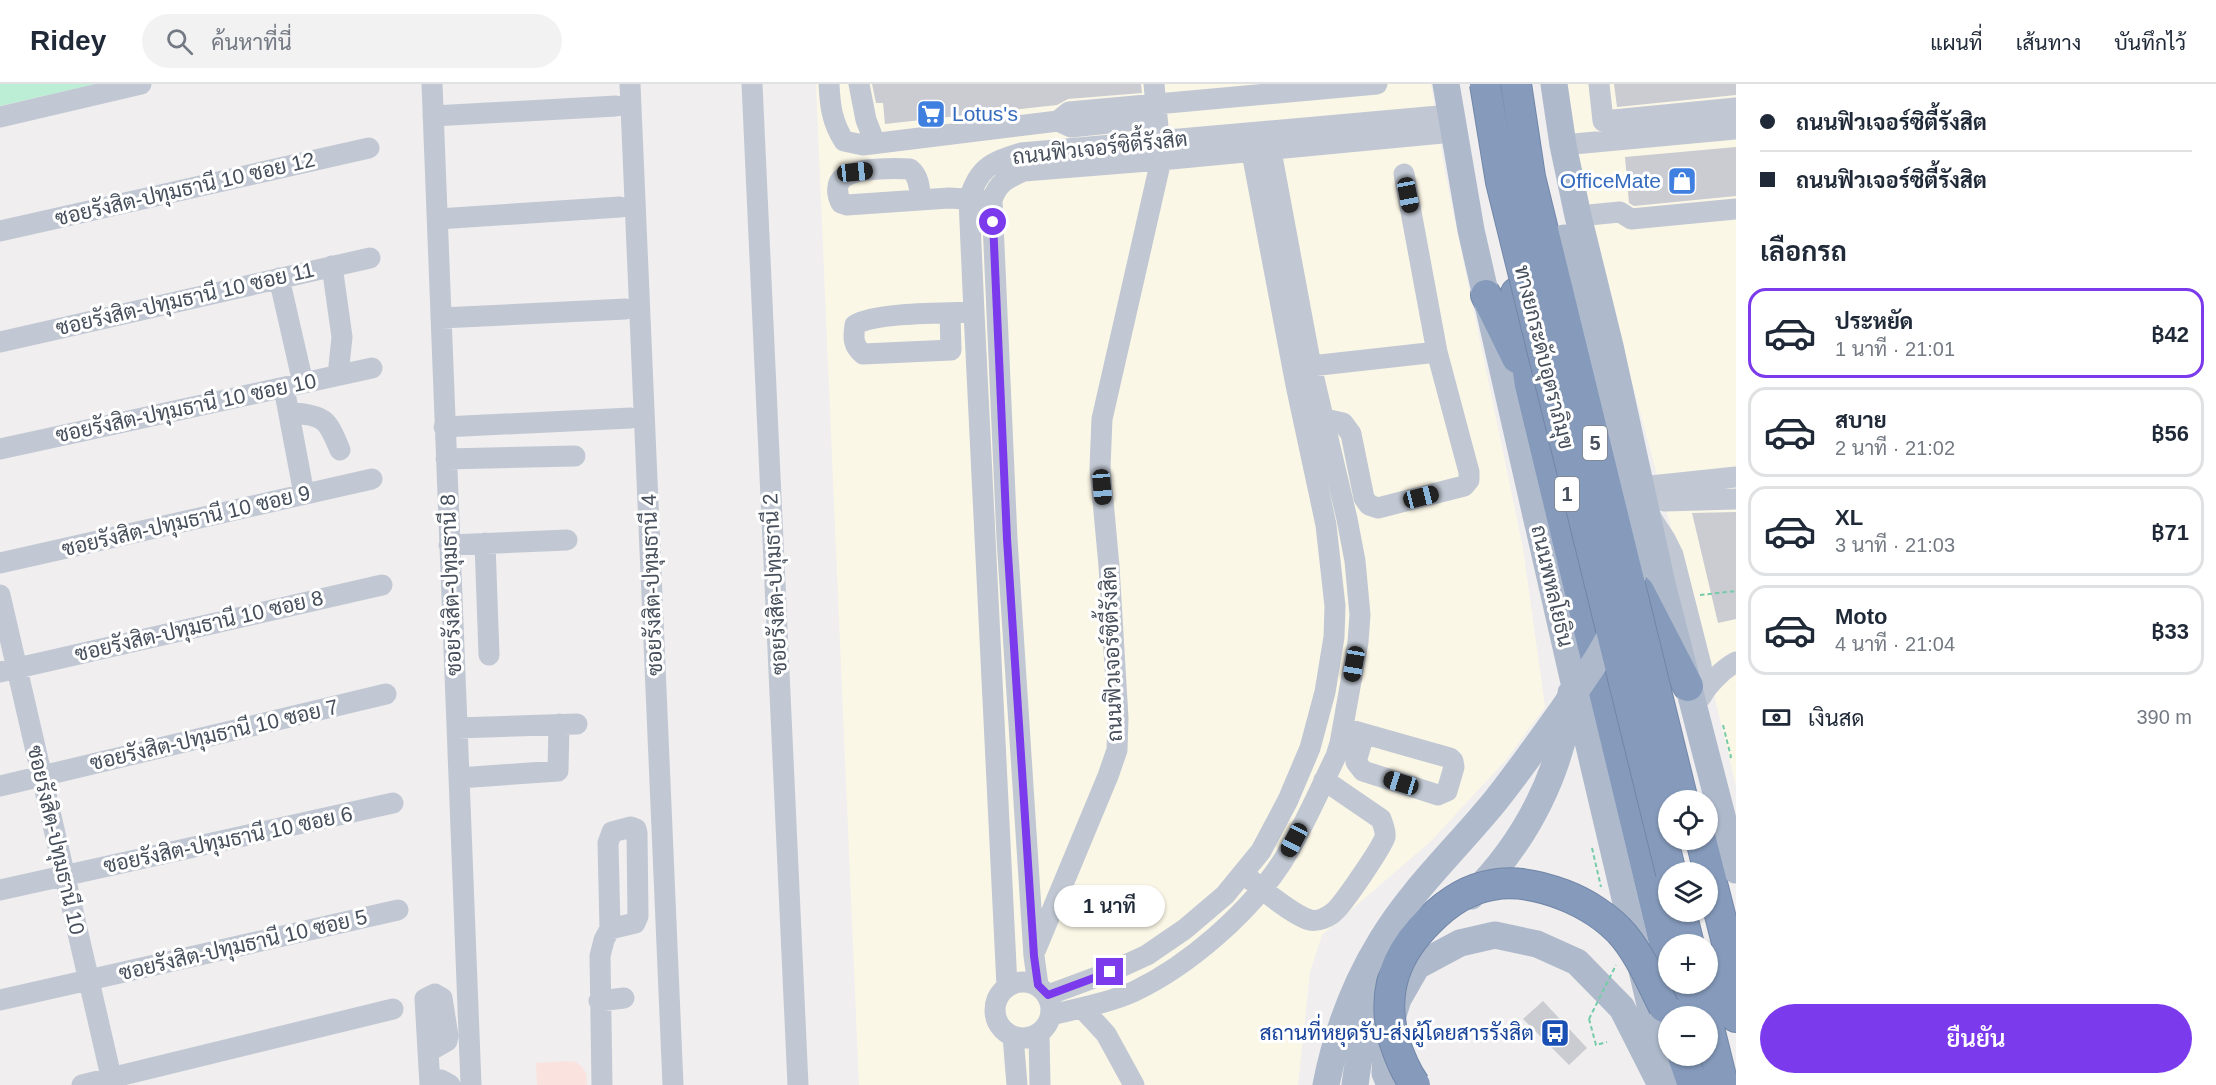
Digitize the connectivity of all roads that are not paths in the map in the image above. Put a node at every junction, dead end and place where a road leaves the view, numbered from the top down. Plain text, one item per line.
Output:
1 (141, 84) edge
2 (432, 84) edge
3 (630, 84) edge
4 (752, 84) edge
5 (829, 84) edge
6 (859, 84) edge
7 (1377, 84) edge
8 (1446, 84) edge
9 (1474, 84) edge
10 (1485, 84) edge
11 (1516, 84) edge
12 (1527, 84) edge
13 (1538, 84) edge
14 (1554, 84) edge
15 (1605, 92) edge
16 (1156, 102) edge
17 (616, 106) dead end
18 (1736, 108) edge
19 (433, 116) junction
20 (0, 117) edge
21 (1452, 123) junction
22 (1736, 129) edge
23 (1259, 141) junction
24 (1736, 142) edge
25 (875, 143) junction
26 (1563, 145) junction
27 (369, 148) dead end
28 (1161, 151) junction
29 (1615, 153) dead end
30 (1404, 174) dead end
31 (920, 200) dead end
32 (969, 200) junction
33 (992, 200) junction
34 (620, 207) dead end
35 (1736, 209) edge
36 (438, 219) junction
37 (1571, 227) junction
38 (0, 231) edge
39 (370, 258) dead end
40 (332, 266) junction
41 (279, 278) junction
42 (1516, 292) junction
43 (1486, 295) junction
44 (626, 309) dead end
45 (974, 312) junction
46 (950, 313) dead end
47 (441, 318) junction
48 (0, 342) edge
49 (1437, 352) junction
50 (1311, 366) junction
51 (372, 368) dead end
52 (338, 375) junction
53 (1530, 385) junction
54 (294, 386) junction
55 (289, 412) junction
56 (631, 418) dead end
57 (1325, 419) junction
58 (444, 427) junction
59 (0, 449) edge
60 (339, 450) dead end
61 (574, 456) dead end
62 (446, 459) junction
63 (1736, 477) edge
64 (372, 479) dead end
65 (304, 494) junction
66 (1643, 497) junction
67 (1736, 499) edge
68 (1347, 519) junction
69 (1326, 525) junction
70 (1007, 539) junction
71 (567, 540) dead end
72 (985, 540) junction
73 (485, 543) junction
74 (449, 545) junction
75 (0, 563) edge
76 (382, 585) dead end
77 (1639, 591) junction
78 (0, 595) edge
79 (489, 655) dead end
80 (1733, 665) edge
81 (8, 670) edge
82 (1573, 678) junction
83 (1698, 693) junction
84 (386, 694) dead end
85 (457, 728) junction
86 (1344, 728) junction
87 (1364, 734) junction
88 (1346, 759) junction
89 (41, 777) junction
90 (459, 778) junction
91 (1324, 780) junction
92 (0, 786) edge
93 (1680, 790) edge
94 (1689, 790) edge
95 (393, 803) dead end
96 (1704, 850) edge
97 (1658, 862) edge
98 (1668, 862) edge
99 (1736, 870) edge
100 (1243, 873) junction
101 (64, 876) junction
102 (0, 890) edge
103 (1263, 890) junction
104 (1448, 902) junction
105 (398, 910) dead end
106 (1713, 922) edge
107 (610, 929) dead end
108 (1662, 934) edge
109 (1381, 940) junction
110 (1034, 956) junction
111 (1736, 978) edge
112 (87, 980) junction
113 (1007, 986) junction
114 (624, 998) dead end
115 (1046, 998) junction
116 (0, 999) edge
117 (599, 1001) junction
118 (1663, 1006) edge
119 (1082, 1008) junction
120 (393, 1009) dead end
121 (1736, 1017) edge
122 (1039, 1033) junction
123 (1013, 1036) junction
124 (1360, 1047) junction
125 (428, 1052) dead end
126 (1718, 1064) edge
127 (1686, 1066) edge
128 (1701, 1066) edge
129 (1706, 1066) edge
130 (113, 1081) edge
131 (436, 1083) edge
132 (82, 1085) edge
133 (471, 1085) edge
134 (602, 1085) edge
135 (673, 1085) edge
136 (798, 1085) edge
137 (1017, 1085) edge
138 (1040, 1085) edge
139 (1134, 1085) edge
140 (1326, 1085) edge
141 (1354, 1085) edge
142 (1368, 1085) edge
143 (1390, 1085) edge
144 (1415, 1085) edge
145 (1661, 1085) edge
146 (1670, 1085) edge
147 (1693, 1085) edge
148 (1711, 1085) edge
149 (1723, 1085) edge

1 - 20 street
2 - 19 street, ซอยรังสิต-ปทุมธานี 8
3 - 135 street, ซอยรังสิต-ปทุมธานี 4
4 - 136 street, ซอยรังสิต-ปทุมธานี 2
5 - 25 street
6 - 25 street
7 - 16 street
8 - 21 main road, ถนนพหลโยธิน / 1
9 - 42 highway, ถนนพหลโยธิน / 1
10 - 98 highway, ทางยกระดับอุตราภิมุข / 5, bridge
11 - 93 highway, ทางยกระดับอุตราภิมุข / 5, bridge
12 - 77 highway, 1
13 - 37 main road
14 - 26 main road
15 - 18 street
16 - 25 street
16 - 28 street
17 - 19 street
19 - 36 street, ซอยรังสิต-ปทุมธานี 8
21 - 23 street, ถนนฟิวเจอร์ซิตี้รังสิต
21 - 43 main road, ถนนพหลโยธิน / 1
22 - 26 street
23 - 28 street, ถนนฟิวเจอร์ซิตี้รังสิต
23 - 50 street
23 - 69 street
24 - 29 street
26 - 37 main road
27 - 38 street, ซอยรังสิต-ปทุมธานี 10 ซอย 12
28 - 32 street, ถนนฟิวเจอร์ซิตี้รังสิต
28 - 33 street, ถนนฟิวเจอร์ซิตี้รังสิต
28 - 110 street, ถนนฟิวเจอร์ซิตี้รังสิต
30 - 49 street
31 - 32 street
32 - 33 street
32 - 45 street, ถนนฟิวเจอร์ซิตี้รังสิต
33 - 70 street
34 - 36 street
35 - 37 street
36 - 47 street, ซอยรังสิต-ปทุมธานี 8
37 - 66 main road
37 - 109 main road, bridge
39 - 40 street, ซอยรังสิต-ปทุมธานี 10 ซอย 11
40 - 41 street, ซอยรังสิต-ปทุมธานี 10 ซอย 11
40 - 52 street
41 - 48 street, ซอยรังสิต-ปทุมธานี 10 ซอย 11
41 - 54 street
42 - 53 highway
42 - 97 highway, ถนนพหลโยธิน / 1
43 - 53 highway
43 - 82 main road, ถนนพหลโยธิน / 1
44 - 47 street
45 - 46 street
45 - 72 street, ถนนฟิวเจอร์ซิตี้รังสิต
47 - 58 street, ซอยรังสิต-ปทุมธานี 8
49 - 50 street
49 - 57 street
50 - 57 street
51 - 52 street, ซอยรังสิต-ปทุมธานี 10 ซอย 10
52 - 54 street, ซอยรังสิต-ปทุมธานี 10 ซอย 10
53 - 108 highway
54 - 55 street
54 - 59 street, ซอยรังสิต-ปทุมธานี 10 ซอย 10
55 - 60 street
55 - 65 street
56 - 58 street
57 - 68 street
58 - 62 street, ซอยรังสิต-ปทุมธานี 8
61 - 62 street
62 - 74 street, ซอยรังสิต-ปทุมธานี 8
63 - 66 street
64 - 65 street, ซอยรังสิต-ปทุมธานี 10 ซอย 9
65 - 75 street, ซอยรังสิต-ปทุมธานี 10 ซอย 9
66 - 67 street
66 - 83 main road
66 - 83 street
68 - 69 street
68 - 86 street
69 - 100 street
70 - 72 street
70 - 110 street
71 - 73 street
72 - 113 street, ถนนฟิวเจอร์ซิตี้รังสิต
73 - 74 street
73 - 79 street
74 - 85 street, ซอยรังสิต-ปทุมธานี 8
76 - 81 street, ซอยรังสิต-ปทุมธานี 10 ซอย 8
77 - 83 highway
77 - 94 highway, 1
78 - 81 street, ซอยรังสิต-ปทุมธานี 10
80 - 83 street
81 - 89 street, ซอยรังสิต-ปทุมธานี 10
82 - 124 main road
82 - 146 main road, ถนนพหลโยธิน / 1
83 - 99 main road
84 - 89 street, ซอยรังสิต-ปทุมธานี 10 ซอย 7
85 - 90 street, ซอยรังสิต-ปทุมธานี 8
85 - 90 street
86 - 87 street
86 - 88 street
87 - 88 street
87 - 88 street
88 - 91 street
89 - 92 street, ซอยรังสิต-ปทุมธานี 10 ซอย 7
89 - 101 street, ซอยรังสิต-ปทุมธานี 10
90 - 133 street, ซอยรังสิต-ปทุมธานี 8
91 - 103 street
91 - 103 street
95 - 101 street, ซอยรังสิต-ปทุมธานี 10 ซอย 6
96 - 111 highway
100 - 103 street
100 - 115 street
101 - 102 street, ซอยรังสิต-ปทุมธานี 10 ซอย 6
101 - 112 street, ซอยรังสิต-ปทุมธานี 10
103 - 119 street
104 - 109 highway, bridge
104 - 118 highway, bridge
104 - 144 highway, bridge
105 - 112 street, ซอยรังสิต-ปทุมธานี 10 ซอย 5
106 - 121 highway
107 - 117 street
109 - 140 main road, bridge
110 - 115 street
112 - 116 street, ซอยรังสิต-ปทุมธานี 10 ซอย 5
112 - 130 street, ซอยรังสิต-ปทุมธานี 10
113 - 115 street
113 - 123 street, ถนนฟิวเจอร์ซิตี้รังสิต
114 - 117 street
115 - 119 street
115 - 122 street
117 - 134 street
119 - 139 street
120 - 130 street
122 - 123 street
122 - 138 street
123 - 137 street
124 - 141 main road
124 - 142 street
125 - 131 street
126 - 149 highway
127 - 147 highway
128 - 148 highway
129 - 148 highway
130 - 132 street
143 - 145 main road, bridge

